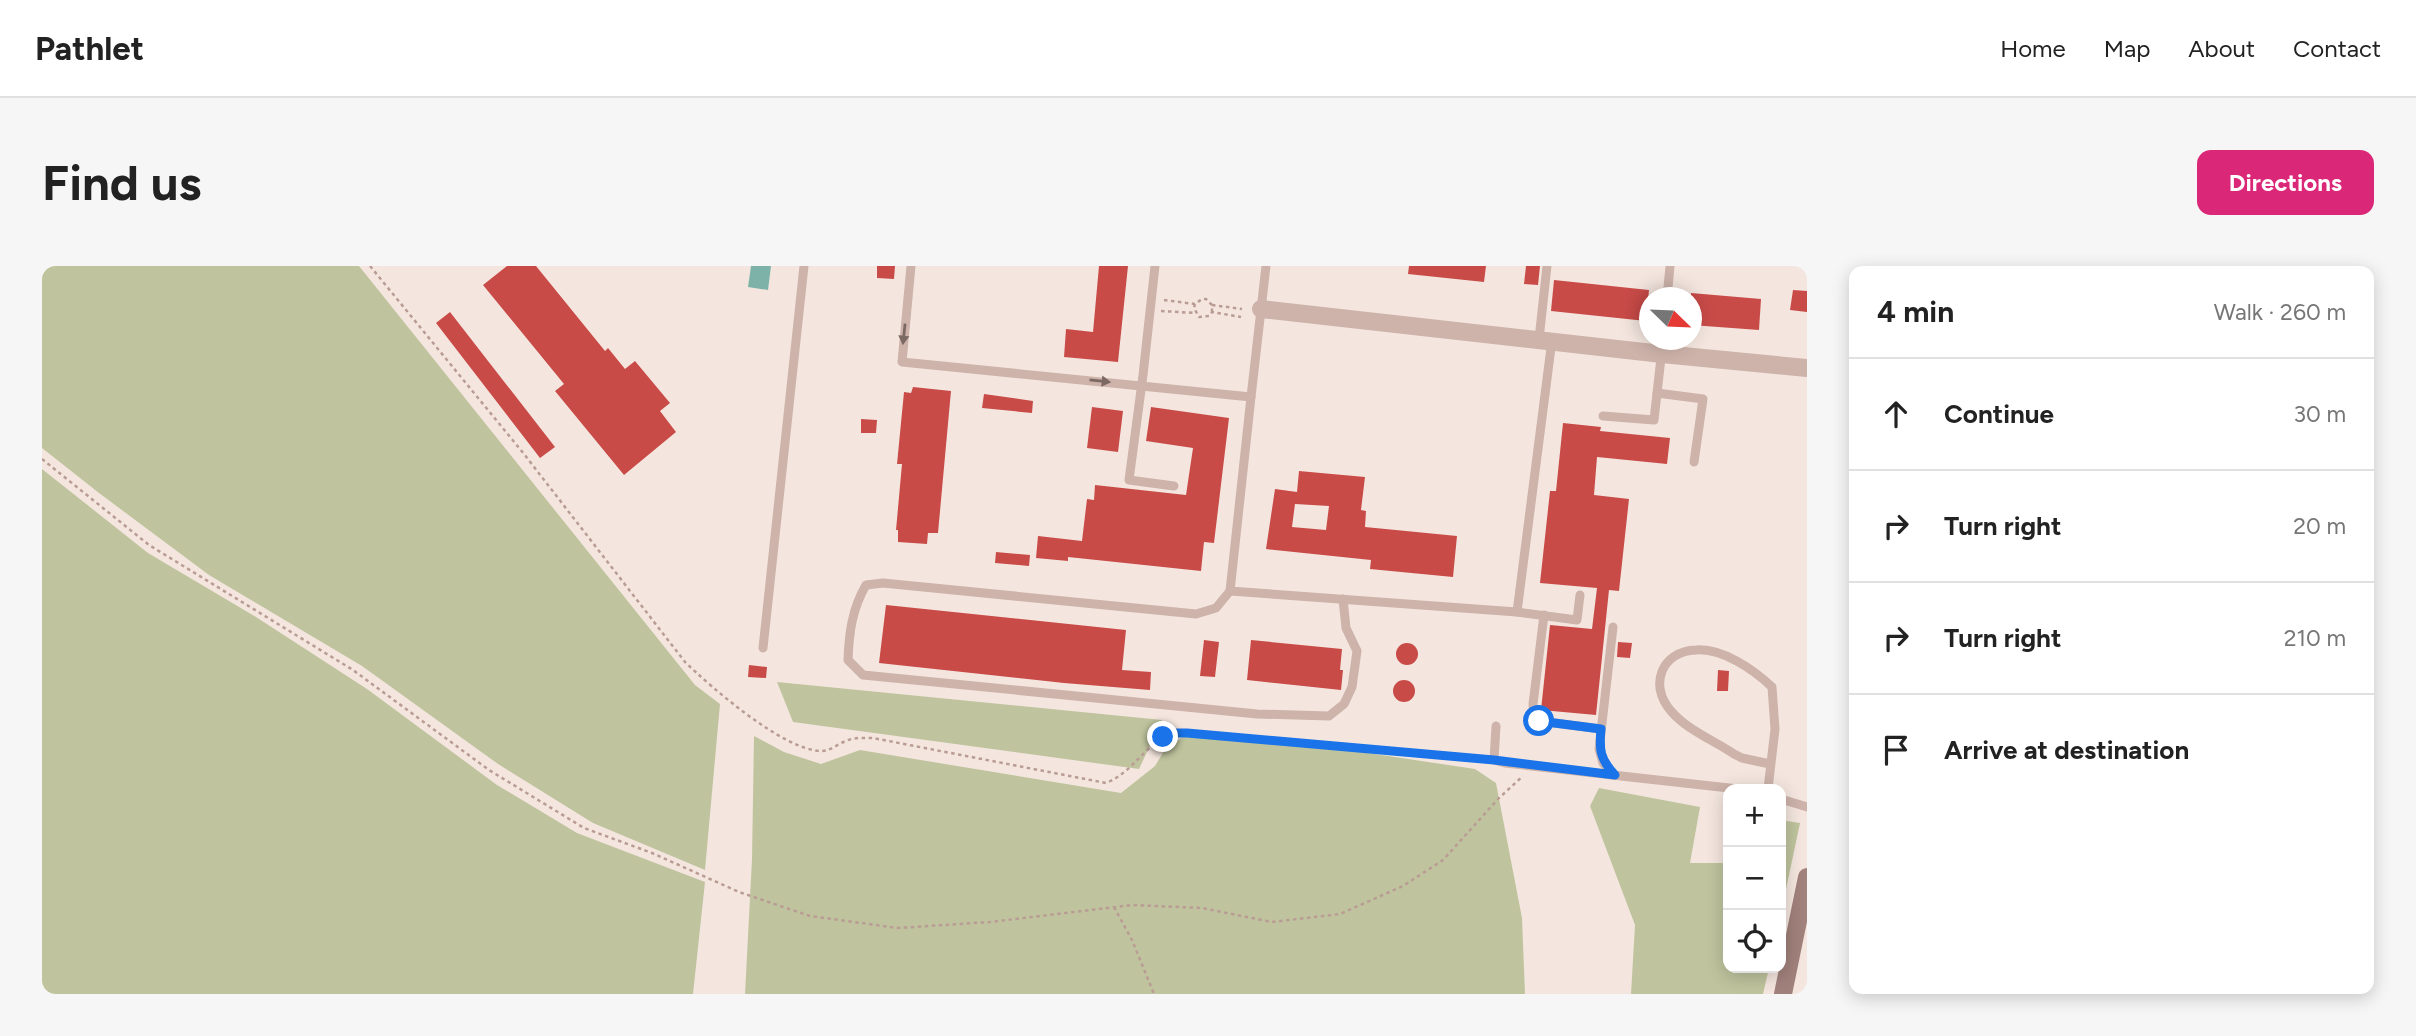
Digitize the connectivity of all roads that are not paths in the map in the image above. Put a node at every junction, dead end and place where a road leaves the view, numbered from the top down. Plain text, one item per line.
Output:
1 (804, 266) edge
2 (911, 266) edge
3 (1155, 266) edge
4 (1266, 266) edge
5 (1547, 266) edge
6 (1670, 266) edge
7 (1668, 287) edge
8 (1261, 309) junction
9 (1546, 340) junction
10 (1639, 346) edge
11 (1662, 350) edge
12 (1683, 350) edge
13 (1807, 368) edge
14 (1142, 386) junction
15 (1657, 393) junction
16 (1251, 397) junction
17 (1603, 416) dead end
18 (1694, 463) dead end
19 (1174, 486) dead end
20 (1230, 591) junction
21 (1580, 595) dead end
22 (1343, 599) junction
23 (1517, 612) junction
24 (1544, 615) junction
25 (1614, 627) dead end
26 (763, 648) dead end
27 (1496, 726) dead end
28 (1601, 729) junction
29 (1770, 764) junction
30 (1615, 775) junction
31 (1768, 784) edge
32 (1723, 787) edge
33 (1786, 801) edge
34 (1807, 807) edge
35 (1807, 877) edge
36 (1783, 994) edge

1 - 26 lane
2 -> 14 lane
3 - 14 lane
4 - 8 lane
5 - 9 lane
6 - 7 lane
8 - 9 street
8 - 16 lane
9 - 10 street
9 - 23 lane
11 - 15 lane
12 - 13 street
14 - 16 lane
14 - 19 lane
15 - 17 lane
15 - 18 lane
16 - 20 lane
20 - 22 lane
20 - 22 lane
21 - 24 lane
22 - 23 lane
23 - 24 lane
24 - 28 lane
25 - 28 lane
27 - 30 lane
28 - 30 lane
29 - 29 lane
29 - 31 lane
30 - 32 lane
33 - 34 lane
35 - 36 main road

